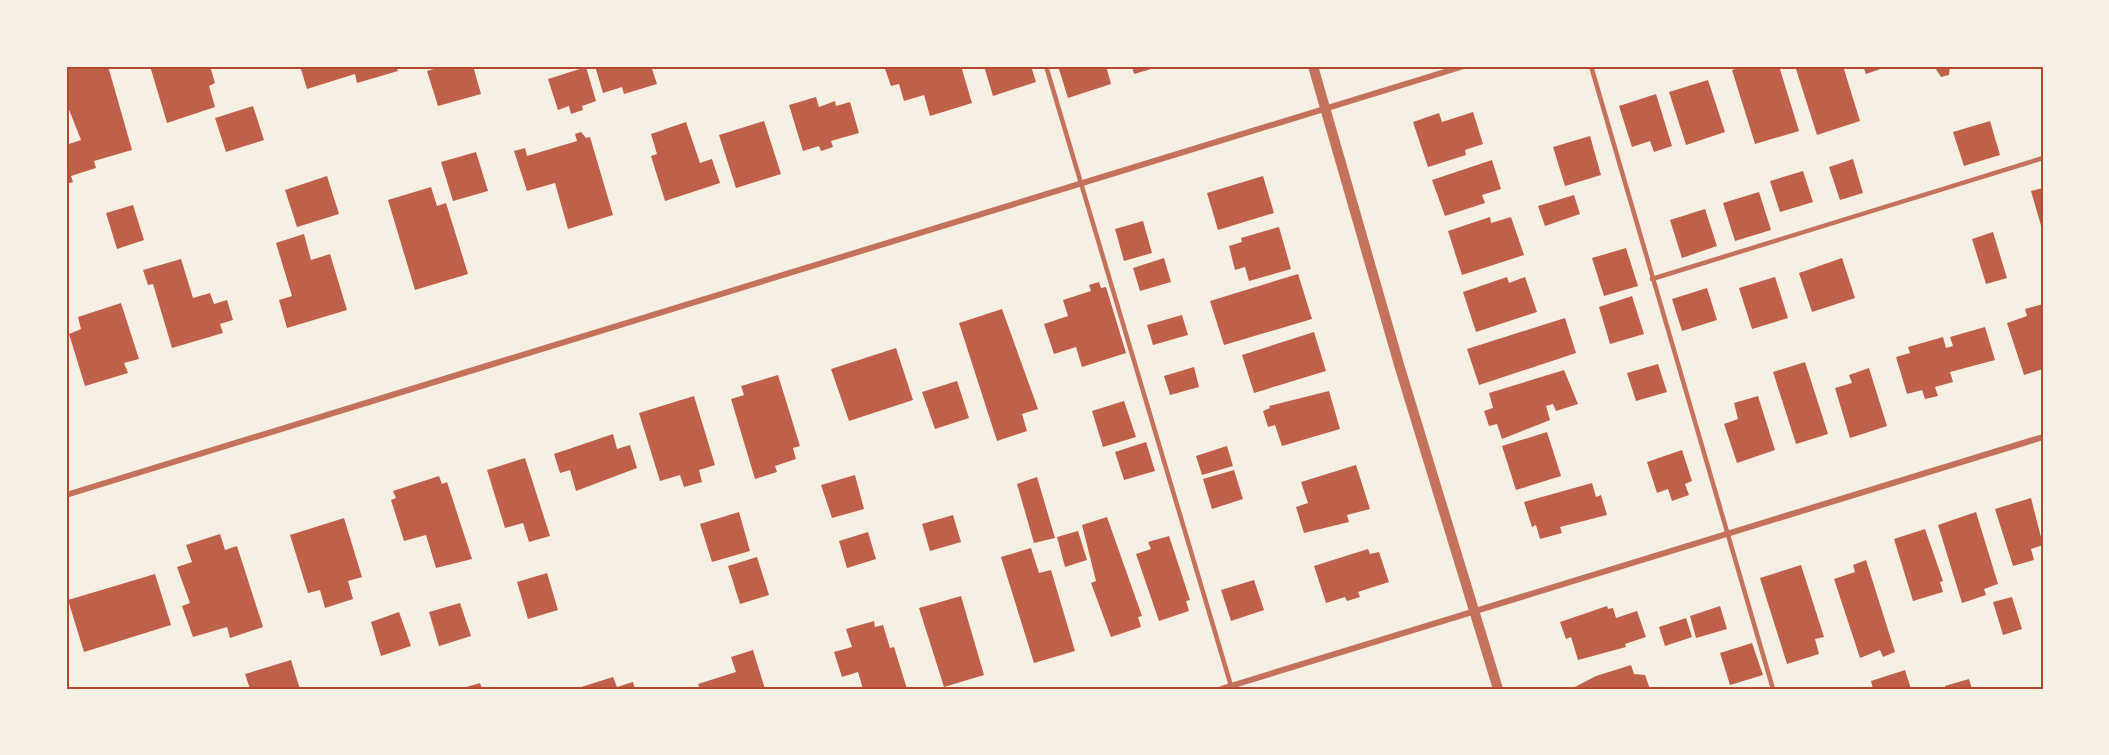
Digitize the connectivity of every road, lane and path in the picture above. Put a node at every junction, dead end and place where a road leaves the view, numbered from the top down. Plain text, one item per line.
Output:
1 (1046, 66) edge
2 (1313, 66) edge
3 (1464, 66) edge
4 (1590, 66) edge
5 (1326, 109) junction
6 (2043, 158) edge
7 (1082, 184) junction
8 (1652, 279) junction
9 (2043, 437) edge
10 (66, 495) edge
11 (1727, 533) junction
12 (1475, 610) junction
13 (1232, 687) edge
14 (1221, 689) edge
15 (1498, 689) edge
16 (1773, 689) edge

1 - 7 lane
2 - 5 street
3 - 5 street
4 - 8 lane
5 - 7 street
5 - 12 street
6 - 8 lane
7 - 10 street
7 - 13 lane
8 - 11 lane
9 - 11 street
11 - 12 street
11 - 16 lane
12 - 13 street
12 - 15 street
13 - 14 street

